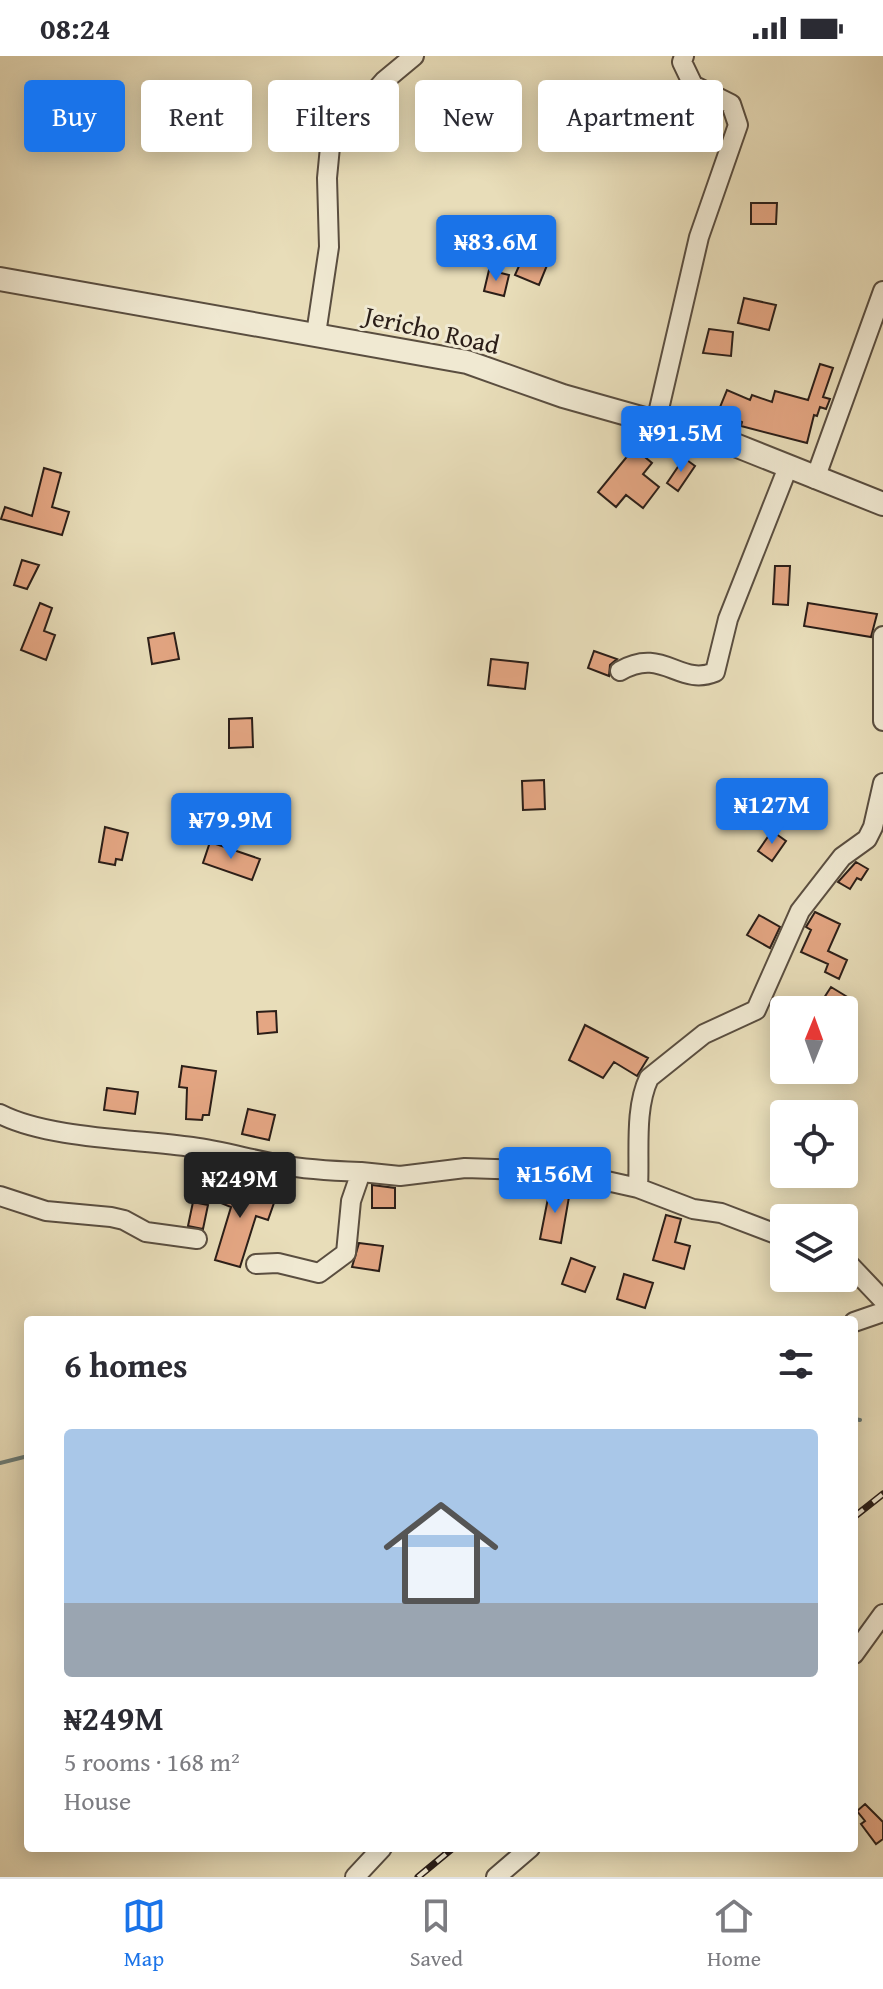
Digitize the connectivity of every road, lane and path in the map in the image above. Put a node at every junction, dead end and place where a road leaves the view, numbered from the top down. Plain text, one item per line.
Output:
1 (414, 56) edge
2 (684, 56) edge
3 (0, 279) edge
4 (883, 291) edge
5 (316, 334) junction
6 (656, 422) junction
7 (788, 467) junction
8 (815, 479) junction
9 (883, 504) edge
10 (883, 636) edge
11 (620, 671) dead end
12 (883, 721) edge
13 (883, 783) edge
14 (878, 829) edge
15 (0, 1114) edge
16 (361, 1172) junction
17 (638, 1188) junction
18 (0, 1196) edge
19 (770, 1232) edge
20 (197, 1239) dead end
21 (256, 1264) dead end
22 (858, 1274) edge
23 (883, 1300) edge
24 (883, 1312) edge
25 (858, 1321) edge
26 (883, 1614) edge
27 (858, 1648) edge
28 (378, 1852) edge
29 (525, 1852) edge
30 (355, 1877) edge
31 (496, 1877) edge

1 - 5 street
2 - 6 street
3 - 5 street, Jericho Road
4 - 8 street
5 - 6 street, Jericho Road
6 - 7 street, Jericho Road
7 - 8 street, Jericho Road
7 - 11 street
8 - 9 street, Jericho Road
10 - 12 street
13 - 14 street
14 - 17 street
15 - 16 street
16 - 17 street
16 - 21 street
17 - 19 street
18 - 20 street
22 - 23 street
24 - 25 street
26 - 27 street
28 - 30 street
29 - 31 street

